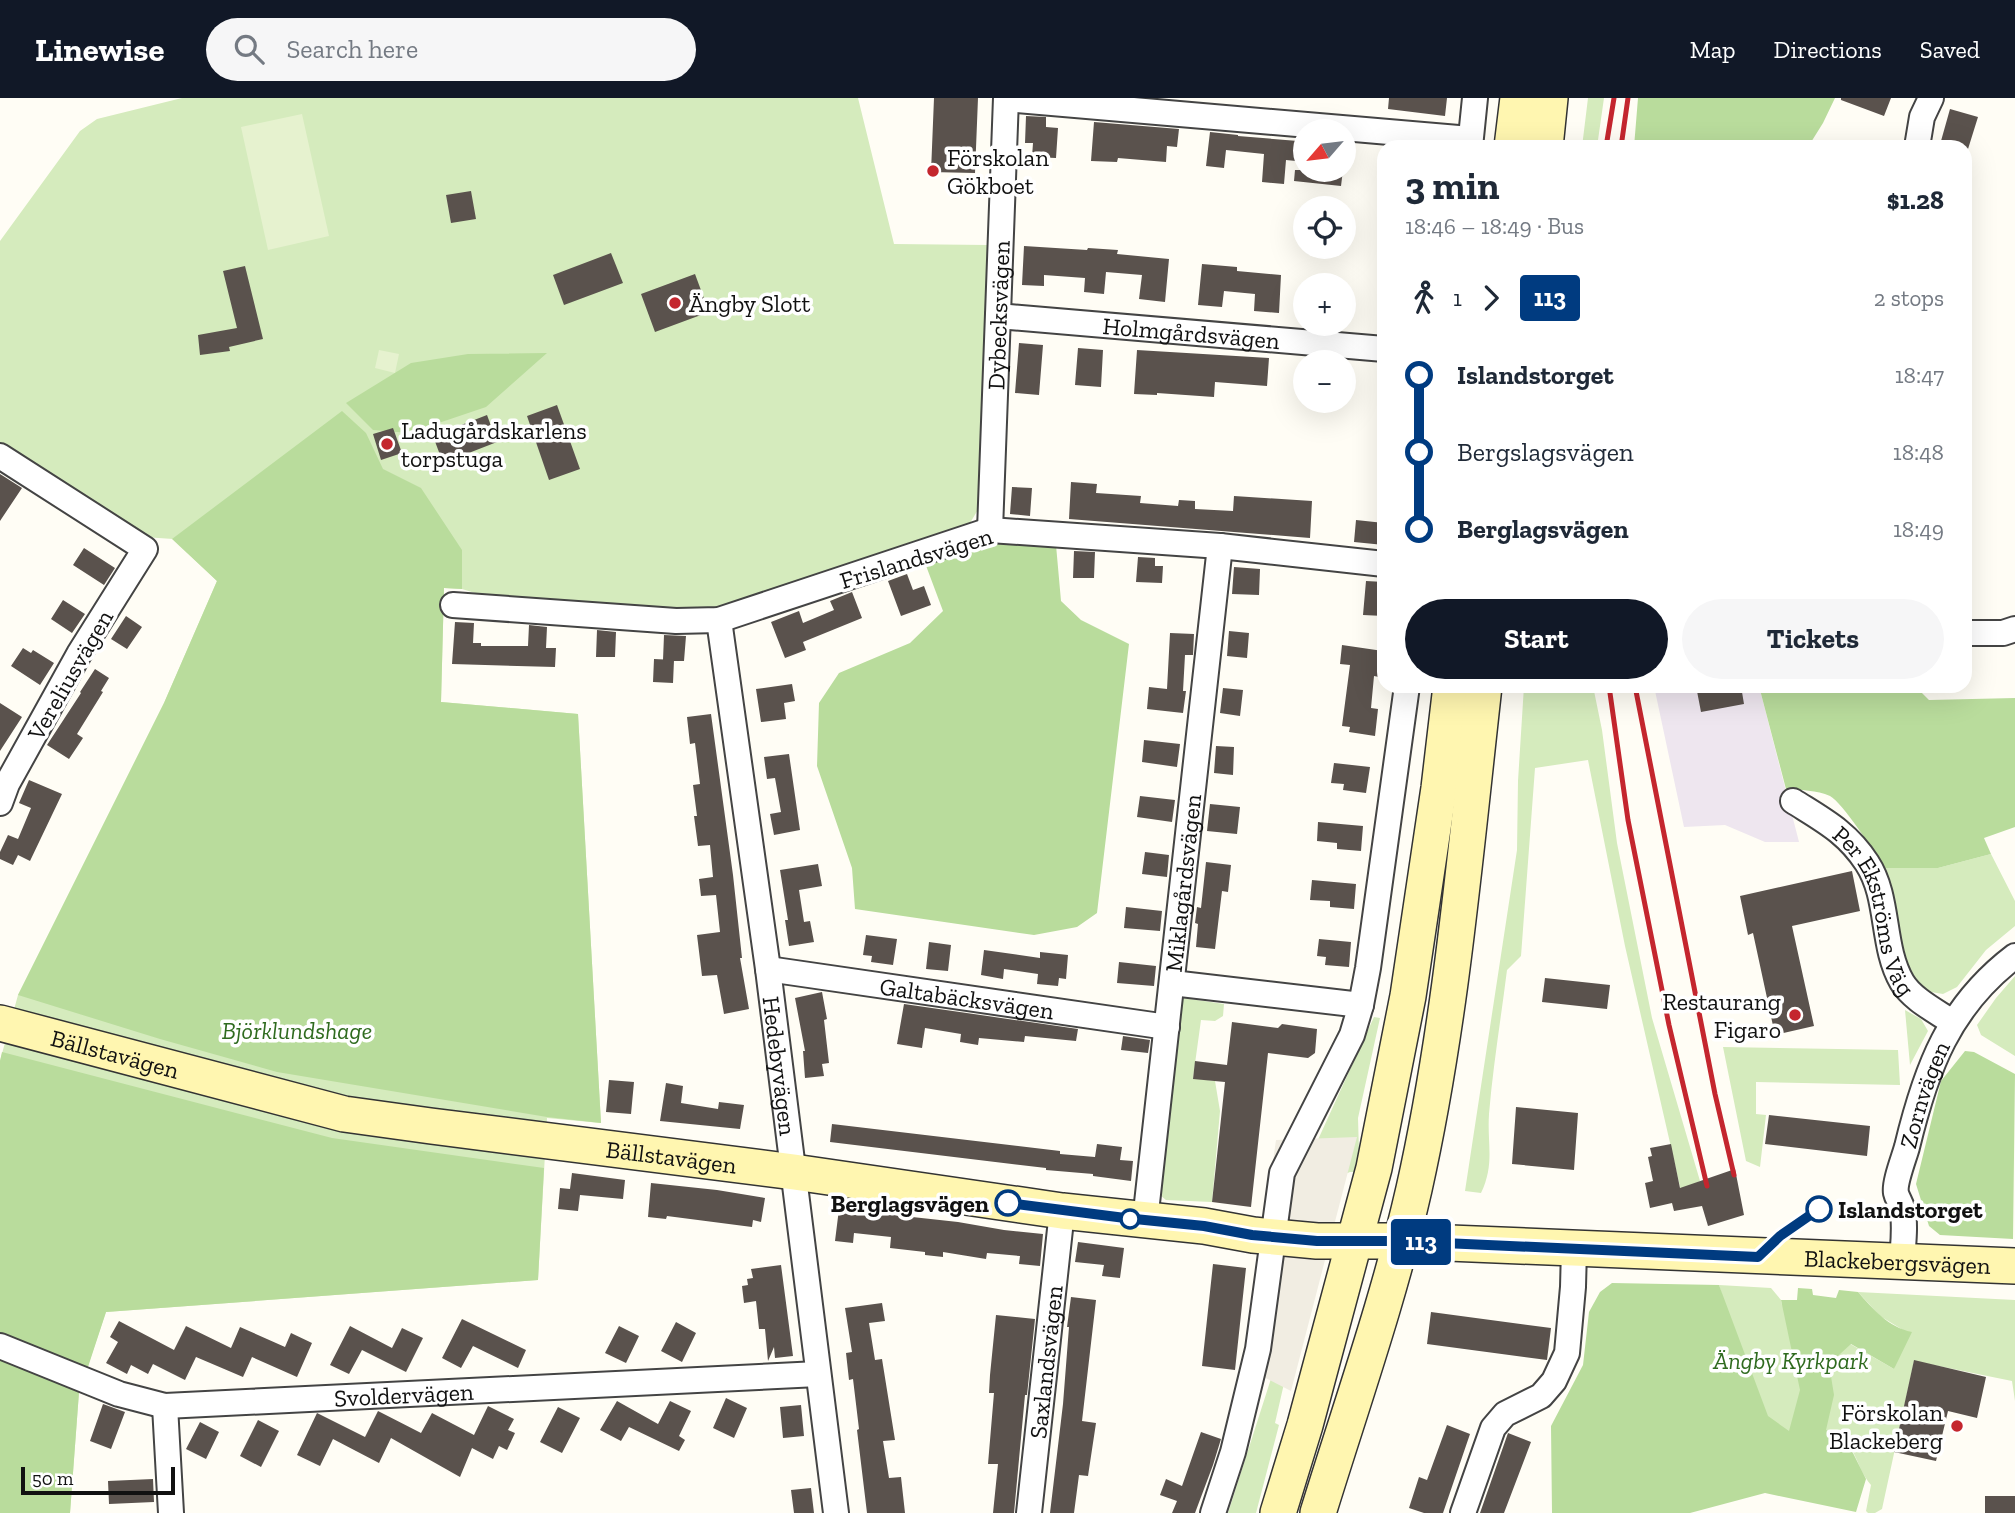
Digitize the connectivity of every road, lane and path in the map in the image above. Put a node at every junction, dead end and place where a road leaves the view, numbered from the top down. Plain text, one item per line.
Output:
1 (1006, 98) edge
2 (1475, 98) edge
3 (1518, 98) edge
4 (1550, 98) edge
5 (1931, 98) edge
6 (1439, 140) edge
7 (1470, 140) edge
8 (1513, 140) edge
9 (1546, 140) edge
10 (1918, 140) edge
11 (998, 316) junction
12 (1377, 348) edge
13 (0, 456) edge
14 (990, 530) junction
15 (1220, 546) junction
16 (1377, 563) edge
17 (453, 605) dead end
18 (719, 620) junction
19 (2015, 629) edge
20 (1972, 633) edge
21 (1406, 693) edge
22 (1450, 693) edge
23 (1483, 693) edge
24 (1793, 802) dead end
25 (0, 803) edge
26 (1424, 887) junction
27 (2015, 956) edge
28 (768, 969) junction
29 (1172, 983) junction
30 (1361, 1006) junction
31 (1952, 1022) junction
32 (0, 1023) edge
33 (1167, 1027) junction
34 (794, 1172) junction
35 (1062, 1211) junction
36 (1145, 1221) junction
37 (1273, 1237) junction
38 (1400, 1241) junction
39 (1353, 1242) junction
40 (1442, 1243) junction
41 (1574, 1249) junction
42 (1902, 1261) junction
43 (2015, 1266) edge
44 (0, 1346) edge
45 (818, 1374) junction
46 (165, 1406) junction
47 (1331, 1471) junction
48 (171, 1513) edge
49 (836, 1513) edge
50 (1029, 1513) edge
51 (1213, 1513) edge
52 (1278, 1513) edge
53 (1310, 1513) edge
54 (1318, 1513) edge
55 (1462, 1513) edge

1 - 6 street
1 - 11 street, Dybecksvägen
2 - 7 street
3 - 8 main road
4 - 9 main road
5 - 10 street
11 - 12 street, Holmgårdsvägen
11 - 14 street, Dybecksvägen
13 - 25 street, Vereliusvägen
14 - 15 street, Frislandsvägen
14 - 18 street, Frislandsvägen
15 - 16 street, Frislandsvägen
15 - 29 street, Miklagårdsvägen
17 - 18 street, Frislandsvägen
18 - 28 street, Hedebyvägen
19 - 20 street
21 - 30 street
22 - 26 main road
23 - 38 main road
24 - 31 street, Per Ekströms Väg
26 - 38 main road
26 - 39 main road
27 - 31 street, Zornvägen
28 - 33 street, Galtabäcksvägen
28 - 34 street, Hedebyvägen
29 - 30 street
29 - 33 street, Miklagårdsvägen
30 - 37 street
31 - 42 street, Zornvägen
32 - 34 main road, Bällstavägen
33 - 36 street, Miklagårdsvägen
34 - 35 main road, Bällstavägen
34 - 45 street, Hedebyvägen
35 - 36 main road, Bällstavägen
35 - 50 street, Saxlandsvägen
36 - 37 main road, Bällstavägen
37 - 39 main road, Bällstavägen
37 - 51 street
38 - 39 main road, Bällstavägen
38 - 40 main road, Blackebergsvägen
38 - 47 main road
39 - 52 main road
39 - 53 main road
40 - 41 main road, Blackebergsvägen
40 - 47 main road
41 - 42 main road, Blackebergsvägen
41 - 55 street
42 - 43 main road, Blackebergsvägen
44 - 46 street, Svoldervägen
45 - 46 street, Svoldervägen
45 - 49 street, Hedebyvägen
46 - 48 street
47 - 54 main road

